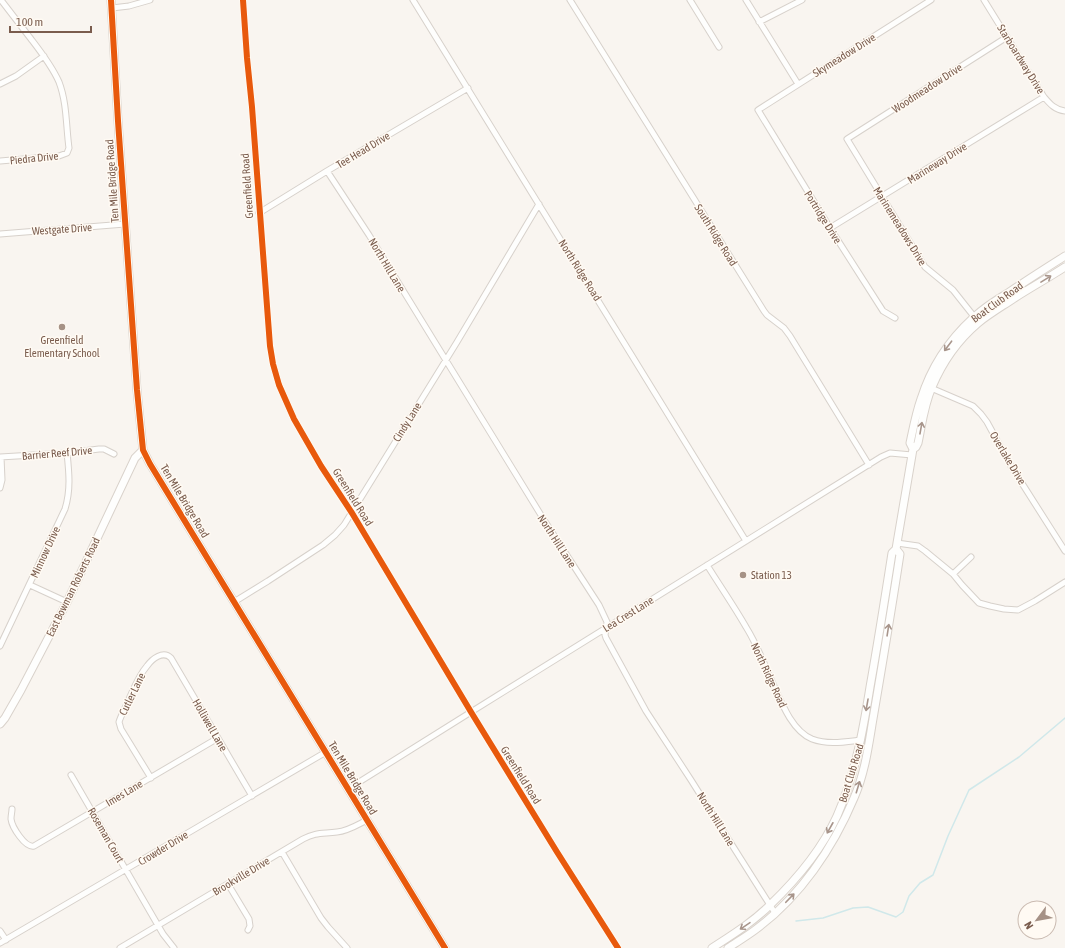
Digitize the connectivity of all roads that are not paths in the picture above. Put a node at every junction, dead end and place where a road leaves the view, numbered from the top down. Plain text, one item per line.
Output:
1 (0, 0) edge
2 (111, 0) edge
3 (150, 0) edge
4 (243, 0) edge
5 (413, 0) edge
6 (570, 0) edge
7 (690, 0) edge
8 (746, 0) edge
9 (802, 0) edge
10 (931, 0) edge
11 (984, 0) edge
12 (112, 8) junction
13 (759, 22) junction
14 (1007, 37) junction
15 (719, 47) dead end
16 (44, 56) junction
17 (0, 84) edge
18 (798, 84) junction
19 (468, 88) junction
20 (1044, 97) junction
21 (758, 110) joint
22 (1065, 111) edge
23 (847, 139) joint
24 (0, 161) edge
25 (327, 171) junction
26 (882, 197) junction
27 (539, 204) junction
28 (259, 213) junction
29 (125, 224) junction
30 (830, 228) junction
31 (0, 234) edge
32 (1065, 256) edge
33 (1065, 267) edge
34 (895, 318) dead end
35 (976, 320) junction
36 (445, 361) junction
37 (931, 388) junction
38 (143, 450) junction
39 (912, 452) junction
40 (67, 453) junction
41 (114, 454) dead end
42 (1, 457) edge
43 (869, 465) junction
44 (0, 488) edge
45 (352, 513) junction
46 (746, 541) junction
47 (897, 546) junction
48 (1065, 551) edge
49 (971, 557) dead end
50 (707, 565) junction
51 (953, 574) junction
52 (1065, 582) edge
53 (30, 585) junction
54 (67, 602) junction
55 (234, 602) junction
56 (606, 628) junction
57 (0, 646) edge
58 (166, 655) joint
59 (471, 712) junction
60 (0, 724) edge
61 (218, 738) junction
62 (861, 740) junction
63 (326, 752) junction
64 (71, 775) dead end
65 (150, 778) junction
66 (348, 789) junction
67 (252, 796) junction
68 (12, 809) dead end
69 (93, 812) junction
70 (367, 820) junction
71 (282, 852) junction
72 (126, 870) junction
73 (228, 884) junction
74 (770, 905) junction
75 (775, 913) junction
76 (158, 925) junction
77 (248, 930) dead end
78 (0, 931) edge
79 (6, 940) junction
80 (0, 943) edge
81 (120, 948) edge
82 (174, 948) edge
83 (347, 948) edge
84 (445, 948) edge
85 (618, 948) edge
86 (712, 948) edge
87 (728, 948) edge

1 - 16 street
2 - 12 main road, Ten Mile Bridge Road
3 - 12 street
4 - 28 street, Greenfield Road
5 - 19 street, North Ridge Road
6 - 43 street, South Ridge Road
7 - 15 street
8 - 13 street
9 - 13 street
10 - 18 street, Skymeadow Drive
11 - 14 street, Starboardway Drive
12 - 29 main road, Ten Mile Bridge Road
13 - 18 street
14 - 20 street, Starboardway Drive
14 - 23 street, Woodmeadow Drive
16 - 17 street
16 - 24 street, Piedra Drive
18 - 21 street, Skymeadow Drive
19 - 25 street, Tee Head Drive
19 - 27 street, North Ridge Road
20 - 22 street, Starboardway Drive
20 - 26 street, Marineway Drive
21 - 30 street, Portridge Drive
23 - 26 street, Marinemeadows Drive
25 - 28 street, Tee Head Drive
25 - 36 street, North Hill Lane
26 - 30 street, Marineway Drive
26 - 35 street, Marinemeadows Drive
27 - 36 street, Cindy Lane
27 - 46 street, North Ridge Road
28 - 45 street, Greenfield Road
29 - 31 street, Westgate Drive
29 - 38 main road, Ten Mile Bridge Road
30 - 34 street, Portridge Drive
32 - 35 main road, Boat Club Road
35 -> 33 main road, Boat Club Road
35 - 37 main road, Boat Club Road
35 -> 39 main road, Boat Club Road
36 - 45 street, Cindy Lane
36 - 56 street, North Hill Lane
39 -> 37 main road, Boat Club Road
37 - 48 street, Overlake Drive
38 - 54 main road, East Bowman Roberts Road
38 - 55 main road, Ten Mile Bridge Road
39 - 43 street, Lea Crest Lane
39 - 47 main road, Boat Club Road
40 - 41 street, Barrier Reef Drive
40 - 42 street, Barrier Reef Drive
40 - 53 street, Minnow Drive
42 - 44 street
43 - 46 street, Lea Crest Lane
45 - 55 street, Cindy Lane
45 - 59 street, Greenfield Road
46 - 50 street, Lea Crest Lane
47 - 51 street
47 -> 62 main road, Boat Club Road
75 -> 47 main road, Boat Club Road
49 - 51 street
50 - 56 street, Lea Crest Lane
50 - 62 street, North Ridge Road
51 - 52 street
53 - 54 street
53 - 57 street, Minnow Drive
54 - 60 main road, East Bowman Roberts Road
55 - 63 main road, Ten Mile Bridge Road
56 - 59 street, Lea Crest Lane
56 - 74 street, North Hill Lane
58 - 61 street, Holliwell Lane
58 - 65 street, Cutler Lane
59 - 66 street, Lea Crest Lane
59 - 85 street, Greenfield Road
61 - 65 street, Imes Lane
61 - 67 street, Holliwell Lane
62 -> 74 main road, Boat Club Road
63 - 66 main road, Ten Mile Bridge Road
63 - 67 street, Crowder Drive
64 - 69 street, Roseman Court
65 - 69 street, Imes Lane
66 - 70 main road, Ten Mile Bridge Road
67 - 72 street, Crowder Drive
68 - 69 street, Imes Lane
69 - 72 street, Roseman Court
70 - 71 street, Brookville Drive
70 - 84 main road, Ten Mile Bridge Road
71 - 73 street, Brookville Drive
71 - 83 street
72 - 76 street, Roseman Court
72 - 79 street, Crowder Drive
73 - 76 street, Brookville Drive
73 - 77 street
74 - 75 street, North Hill Lane
74 -> 86 main road, Boat Club Road
75 - 87 main road, Boat Club Road
76 - 81 street, Brookville Drive
76 - 82 street, Roseman Court
78 - 79 street
79 - 80 street, Crowder Drive

